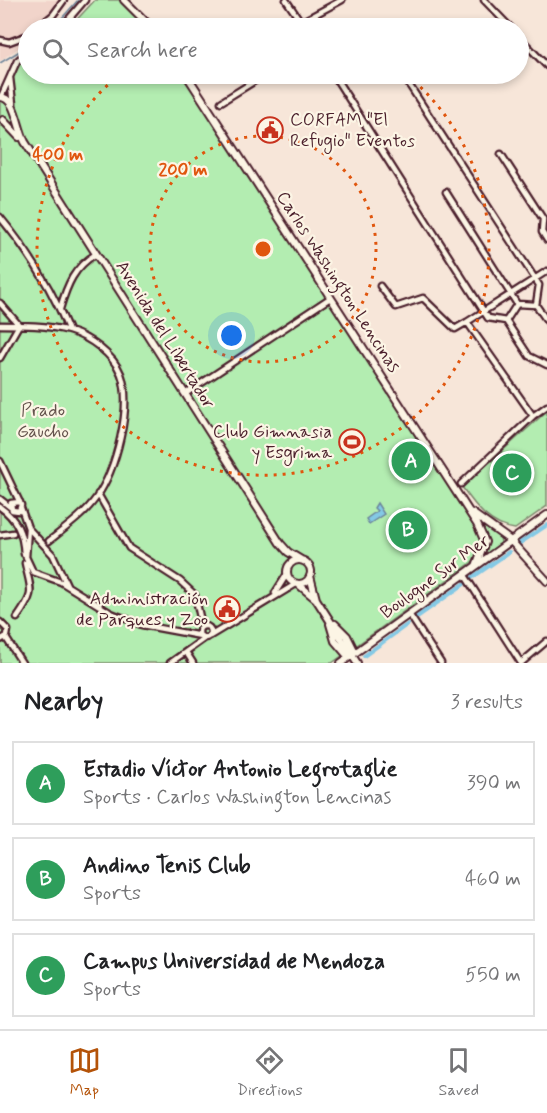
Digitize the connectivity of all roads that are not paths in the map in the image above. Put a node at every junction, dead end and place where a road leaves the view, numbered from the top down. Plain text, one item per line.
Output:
1 (64, 0) edge
2 (85, 0) edge
3 (124, 0) edge
4 (132, 0) edge
5 (286, 0) edge
6 (342, 0) edge
7 (484, 0) edge
8 (49, 18) edge
9 (70, 18) edge
10 (143, 18) edge
11 (146, 18) edge
12 (298, 18) edge
13 (308, 18) edge
14 (501, 18) edge
15 (0, 40) edge
16 (18, 40) edge
17 (529, 47) edge
18 (18, 60) edge
19 (547, 66) edge
20 (10, 78) junction
21 (192, 84) edge
22 (250, 84) edge
23 (339, 84) edge
24 (409, 84) edge
25 (1, 97) edge
26 (221, 102) dead end
27 (13, 104) junction
28 (13, 113) junction
29 (1, 120) edge
30 (25, 142) junction
31 (501, 154) dead end
32 (446, 192) dead end
33 (0, 217) edge
34 (547, 240) edge
35 (96, 254) junction
36 (547, 271) edge
37 (534, 279) junction
38 (380, 286) dead end
39 (510, 294) junction
40 (330, 298) junction
41 (0, 303) edge
42 (517, 304) junction
43 (536, 304) junction
44 (60, 309) junction
45 (484, 311) junction
46 (506, 321) junction
47 (547, 321) edge
48 (467, 322) junction
49 (0, 325) edge
50 (19, 325) junction
51 (69, 331) junction
52 (0, 358) edge
53 (547, 365) edge
54 (185, 394) junction
55 (547, 406) edge
56 (533, 416) junction
57 (0, 461) edge
58 (461, 484) dead end
59 (98, 494) junction
60 (0, 499) edge
61 (14, 503) junction
62 (0, 507) edge
63 (465, 507) junction
64 (19, 510) junction
65 (547, 515) edge
66 (28, 528) junction
67 (13, 533) dead end
68 (0, 535) edge
69 (49, 541) dead end
70 (511, 541) junction
71 (280, 543) junction
72 (303, 561) junction
73 (477, 566) junction
74 (287, 572) junction
75 (464, 574) junction
76 (310, 576) junction
77 (547, 581) edge
78 (297, 584) junction
79 (69, 587) junction
80 (274, 596) junction
81 (316, 599) junction
82 (409, 614) junction
83 (16, 618) dead end
84 (0, 622) edge
85 (202, 626) junction
86 (210, 627) junction
87 (222, 627) junction
88 (189, 633) junction
89 (6, 638) junction
90 (204, 638) junction
91 (0, 640) edge
92 (547, 641) edge
93 (186, 652) junction
94 (352, 655) junction
95 (22, 663) edge
96 (170, 663) edge
97 (193, 663) edge
98 (340, 663) edge
99 (357, 663) edge
100 (441, 663) edge
101 (521, 663) edge

1 - 8 street
2 - 9 street
3 - 10 main road
4 - 11 main road
5 - 12 street
6 - 13 street
7 - 14 street
15 - 16 street
17 - 19 street
18 - 20 street
20 - 25 street
20 - 27 street
21 - 40 main road, Carlos Washington Lencinas
22 - 26 street
23 - 45 street
24 - 37 street
25 - 27 main road
27 - 28 main road
28 - 29 main road
28 - 30 main road, Avenida del Libertador
29 - 30 main road, Avenida del Libertador
30 - 35 main road, Avenida del Libertador
31 - 34 street
32 - 39 street
33 - 44 street
35 - 44 street
35 - 54 main road, Avenida del Libertador
36 - 37 street
37 - 39 street
37 - 43 street
38 - 48 street
39 - 42 street
39 - 45 street
40 - 54 street
40 - 63 main road, Carlos Washington Lencinas
41 - 50 street
42 - 43 street
42 - 46 street
43 - 47 street
44 - 51 street
45 - 46 street
45 - 48 street
46 - 53 street
48 - 56 street
49 - 50 street
50 - 51 street
50 - 52 street
51 - 59 street
54 - 71 main road, Avenida del Libertador
55 - 56 street
56 - 58 street
57 - 61 street
59 - 69 street
59 - 85 street
60 - 61 street
61 - 64 street
61 - 64 street
62 - 83 street
63 - 70 main road, Carlos Washington Lencinas
63 - 73 main road, Carlos Washington Lencinas
64 - 66 street
65 - 70 main road, Boulogne Sur Mer
66 - 79 street
66 - 79 street
67 - 68 street
70 - 73 main road, Boulogne Sur Mer
70 - 77 main road, Carlos Washington Lencinas
71 - 72 main road, Avenida del Libertador
71 - 74 main road, Avenida del Libertador
72 - 74 main road
72 - 76 main road
73 - 75 main road, Boulogne Sur Mer
74 - 78 main road
74 - 80 street
75 - 82 main road, Boulogne Sur Mer
75 - 101 street
76 - 78 main road
76 - 81 main road
78 - 80 street
78 - 81 main road
79 - 88 street
80 - 87 street
81 - 94 main road
82 - 94 main road, Boulogne Sur Mer
82 - 100 street
84 - 89 street
85 - 86 street
85 - 88 street
85 - 90 street
86 - 87 street
86 - 90 street
87 - 90 street
88 - 90 street
89 - 91 street
89 - 95 street
90 - 93 street
92 - 101 street
93 - 96 street
93 - 97 street
94 - 98 main road, Boulogne Sur Mer
94 - 99 main road

